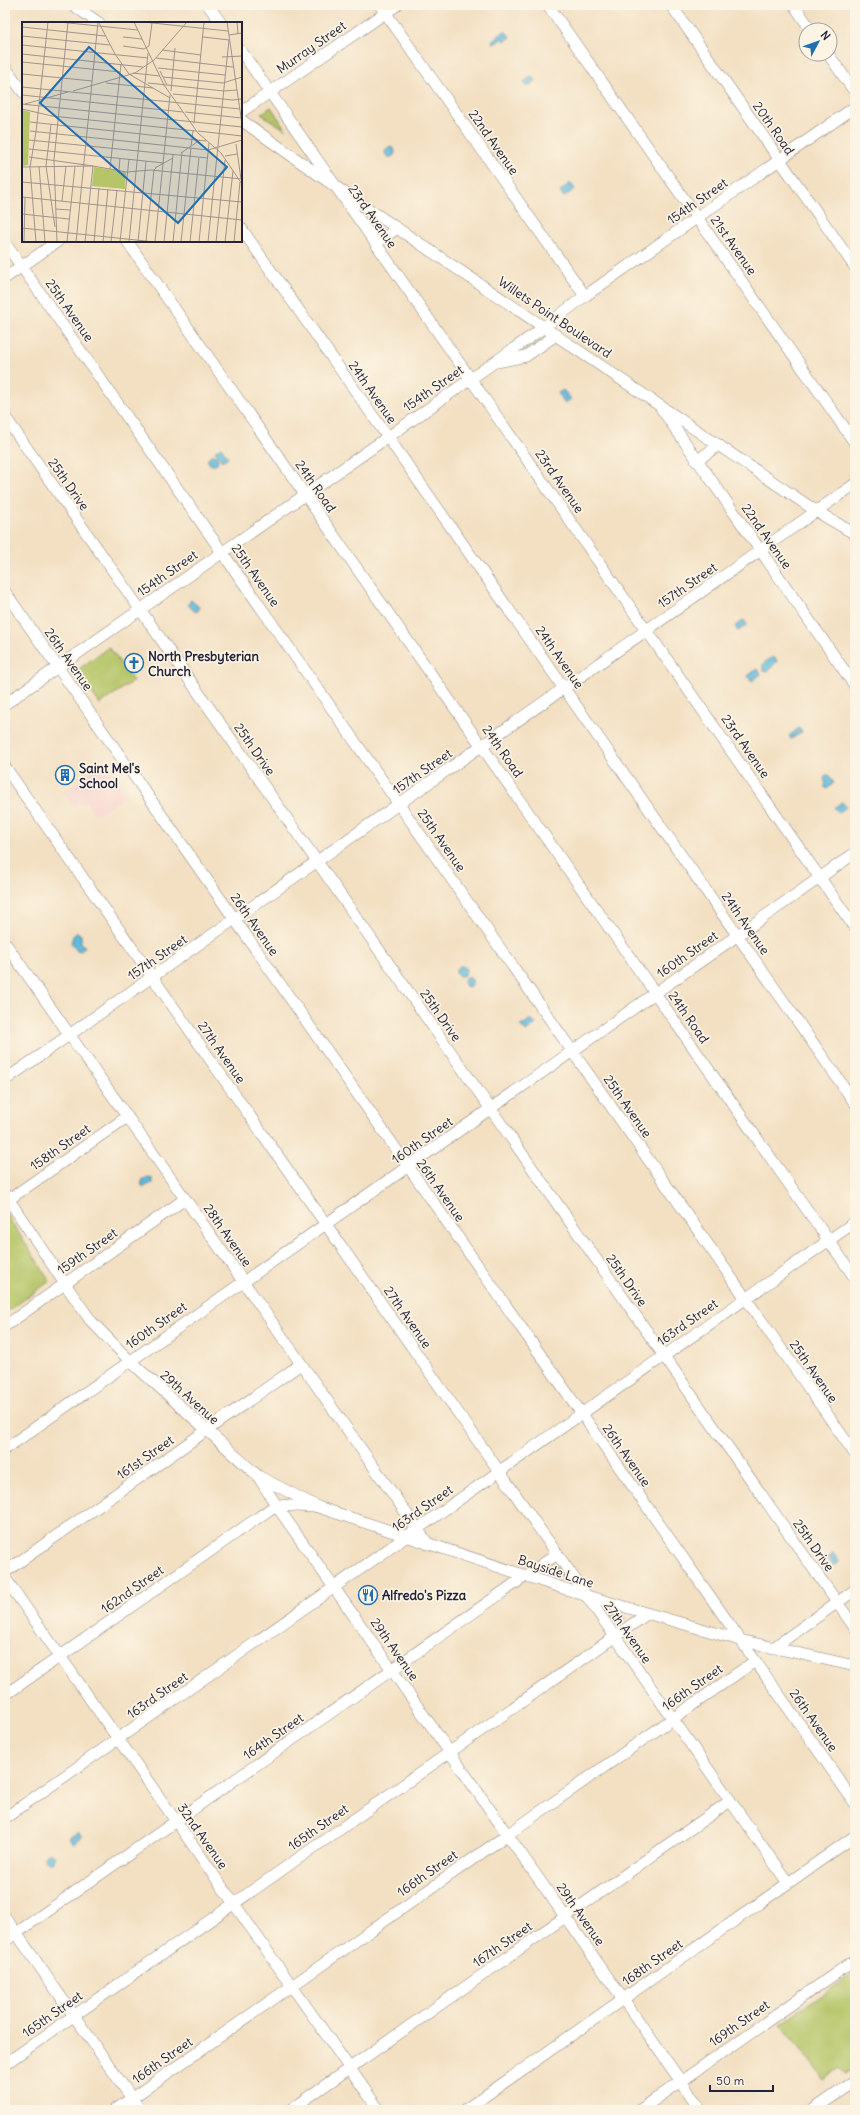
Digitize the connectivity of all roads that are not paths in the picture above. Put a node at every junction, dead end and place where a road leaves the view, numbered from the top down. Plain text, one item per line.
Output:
1 (73, 5) edge
2 (88, 5) edge
3 (208, 5) edge
4 (397, 5) edge
5 (548, 5) edge
6 (671, 5) edge
7 (794, 5) edge
8 (383, 9) edge
9 (98, 22) edge
10 (99, 22) edge
11 (220, 22) edge
12 (806, 22) edge
13 (242, 52) edge
14 (834, 62) edge
15 (5, 67) edge
16 (22, 91) edge
17 (270, 92) junction
18 (855, 92) edge
19 (855, 108) edge
20 (242, 111) edge
21 (242, 121) edge
22 (780, 160) junction
23 (336, 187) junction
24 (697, 218) junction
25 (398, 228) junction
26 (242, 229) edge
27 (57, 242) edge
28 (128, 242) edge
29 (5, 243) edge
30 (376, 244) junction
31 (22, 266) junction
32 (855, 267) edge
33 (5, 278) edge
34 (585, 296) junction
35 (544, 326) junction
36 (556, 335) junction
37 (492, 363) junction
38 (470, 379) junction
39 (657, 403) junction
40 (5, 417) edge
41 (388, 437) junction
42 (855, 443) edge
43 (719, 445) junction
44 (696, 460) junction
45 (855, 484) edge
46 (305, 494) junction
47 (816, 511) junction
48 (855, 534) edge
49 (760, 550) junction
50 (222, 551) junction
51 (5, 592) edge
52 (140, 609) junction
53 (647, 630) junction
54 (58, 667) junction
55 (855, 686) edge
56 (564, 688) junction
57 (5, 704) edge
58 (482, 746) junction
59 (5, 768) edge
60 (399, 804) junction
61 (855, 853) edge
62 (317, 862) junction
63 (820, 877) junction
64 (235, 920) junction
65 (855, 928) edge
66 (738, 935) junction
67 (5, 943) edge
68 (9, 955) edge
69 (152, 977) junction
70 (655, 993) junction
71 (70, 1035) junction
72 (573, 1051) junction
73 (5, 1080) edge
74 (855, 1103) edge
75 (490, 1109) junction
76 (127, 1117) junction
77 (408, 1167) junction
78 (7, 1197) edge
79 (185, 1199) junction
80 (855, 1222) edge
81 (326, 1224) junction
82 (828, 1240) junction
83 (855, 1278) edge
84 (243, 1282) junction
85 (65, 1284) junction
86 (746, 1298) junction
87 (5, 1326) edge
88 (664, 1356) junction
89 (130, 1361) junction
90 (301, 1364) junction
91 (581, 1414) junction
92 (206, 1431) junction
93 (5, 1449) edge
94 (855, 1454) edge
95 (499, 1471) junction
96 (258, 1476) junction
97 (276, 1505) junction
98 (318, 1507) junction
99 (417, 1528) junction
100 (406, 1536) junction
101 (428, 1544) junction
102 (557, 1554) junction
103 (5, 1572) edge
104 (525, 1576) junction
105 (5, 1578) edge
106 (334, 1587) junction
107 (855, 1590) edge
108 (587, 1596) junction
109 (837, 1603) junction
110 (647, 1614) junction
111 (855, 1628) edge
112 (615, 1636) junction
113 (740, 1640) junction
114 (774, 1648) junction
115 (60, 1656) junction
116 (755, 1660) junction
117 (855, 1666) edge
118 (392, 1669) junction
119 (5, 1695) edge
120 (672, 1718) junction
121 (118, 1739) junction
122 (450, 1752) junction
123 (730, 1801) junction
124 (855, 1803) edge
125 (5, 1818) edge
126 (176, 1821) junction
127 (507, 1834) junction
128 (855, 1836) edge
129 (788, 1883) junction
130 (234, 1903) junction
131 (565, 1916) junction
132 (5, 1917) edge
133 (16, 1933) junction
134 (5, 1941) edge
135 (855, 1960) edge
136 (291, 1986) junction
137 (623, 1999) junction
138 (74, 2015) junction
139 (5, 2064) edge
140 (349, 2068) junction
141 (681, 2081) junction
142 (855, 2081) edge
143 (132, 2098) junction
144 (115, 2110) edge
145 (140, 2110) edge
146 (290, 2110) edge
147 (379, 2110) edge
148 (465, 2110) edge
149 (640, 2110) edge
150 (701, 2110) edge
151 (813, 2110) edge

1 - 9 street
2 - 10 street
3 - 11 street
4 - 8 street, Murray Street
5 - 24 street, 21st Avenue
6 - 22 street, 20th Road
7 - 12 street
8 - 17 street, Murray Street
8 - 34 street, 22nd Avenue
13 - 17 street, 23rd Avenue
14 - 18 street
15 - 16 street
17 - 20 street, Murray Street
17 - 23 street, 23rd Avenue
19 - 22 street, 154th Street
21 - 23 street, Willets Point Boulevard
22 - 24 street, 154th Street
22 - 32 street, 20th Road
23 - 25 street, Willets Point Boulevard
23 - 30 street, 23rd Avenue
24 - 34 street, 154th Street
24 - 42 street, 21st Avenue
25 - 30 street
25 - 35 street, Willets Point Boulevard
26 - 41 street, 24th Avenue
27 - 31 street
28 - 46 street, 24th Road
29 - 31 street, 25th Avenue
30 - 38 street, 23rd Avenue
31 - 33 street
31 - 50 street, 25th Avenue
34 - 35 street, 154th Street
35 - 36 street, Willets Point Boulevard
35 - 37 street, 154th Street
36 - 37 street
36 - 39 street, Willets Point Boulevard
37 - 38 street, 154th Street
38 - 41 street, 154th Street
38 - 53 street, 23rd Avenue
39 - 43 street, Willets Point Boulevard
39 - 44 street, 22nd Avenue
40 - 52 street, 25th Drive
41 - 46 street, 154th Street
41 - 56 street, 24th Avenue
43 - 44 street
43 - 47 street, Willets Point Boulevard
44 - 49 street, 22nd Avenue
45 - 47 street, 157th Street
46 - 50 street, 154th Street
46 - 58 street, 24th Road
47 - 48 street, Willets Point Boulevard
47 - 49 street, 157th Street
49 - 53 street, 157th Street
49 - 55 street, 22nd Avenue
50 - 52 street, 154th Street
50 - 60 street, 25th Avenue
51 - 54 street, 26th Avenue
52 - 54 street, 154th Street
52 - 62 street, 25th Drive
53 - 56 street, 157th Street
53 - 63 street, 23rd Avenue
54 - 57 street, 154th Street
54 - 64 street, 26th Avenue
56 - 58 street, 157th Street
56 - 66 street, 24th Avenue
58 - 60 street, 157th Street
58 - 70 street, 24th Road
59 - 69 street, 27th Avenue
60 - 62 street, 157th Street
60 - 72 street, 25th Avenue
61 - 63 street, 160th Street
62 - 64 street, 157th Street
62 - 75 street, 25th Drive
63 - 65 street, 23rd Avenue
63 - 66 street, 160th Street
64 - 69 street, 157th Street
64 - 77 street, 26th Avenue
66 - 70 street, 160th Street
66 - 74 street, 24th Avenue
67 - 68 street, 28th Avenue
68 - 71 street, 28th Avenue
69 - 71 street, 157th Street
69 - 81 street, 27th Avenue
70 - 72 street, 160th Street
70 - 82 street, 24th Road
71 - 73 street, 157th Street
71 - 76 street, 28th Avenue
72 - 75 street, 160th Street
72 - 86 street, 25th Avenue
75 - 77 street, 160th Street
75 - 88 street, 25th Drive
76 - 78 street, 158th Street
76 - 79 street, 28th Avenue
77 - 81 street, 160th Street
77 - 91 street, 26th Avenue
78 - 85 street, 29th Avenue
79 - 84 street, 28th Avenue
79 - 85 street, 159th Street
80 - 82 street, 163rd Street
81 - 84 street, 160th Street
81 - 95 street, 27th Avenue
82 - 83 street, 24th Road
82 - 86 street, 163rd Street
84 - 89 street, 160th Street
84 - 90 street, 28th Avenue
85 - 87 street, 159th Street
85 - 89 street, 29th Avenue
86 - 88 street, 163rd Street
86 - 94 street, 25th Avenue
88 - 91 street, 163rd Street
88 - 109 street, 25th Drive
89 - 92 street, 29th Avenue
89 - 93 street, 160th Street
90 - 92 street, 161st Street
90 - 99 street, 28th Avenue
91 - 95 street, 163rd Street
91 - 113 street, 26th Avenue
92 - 96 street, 29th Avenue
92 - 103 street, 161st Street
95 - 99 street, 163rd Street
95 - 102 street, 27th Avenue
96 - 97 street, 29th Avenue
96 - 98 street, Bayside Lane
97 - 98 street
97 - 106 street, 29th Avenue
97 - 115 street, 162nd Street
98 - 100 street, Bayside Lane
99 - 100 street, 163rd Street
99 - 101 street, 28th Avenue
100 - 101 street, Bayside Lane
100 - 106 street, 163rd Street
101 - 104 street, Bayside Lane
102 - 104 street, 164th Street
102 - 108 street, 27th Avenue
104 - 108 street, Bayside Lane
104 - 118 street, 164th Street
105 - 115 street, 32nd Avenue
106 - 118 street, 29th Avenue
106 - 121 street, 163rd Street
107 - 109 street
108 - 110 street, Bayside Lane
108 - 112 street, 27th Avenue
109 - 111 street, 25th Drive
109 - 114 street
110 - 112 street, 165th Street
110 - 113 street, Bayside Lane
112 - 120 street, 27th Avenue
112 - 122 street, 165th Street
113 - 114 street, Bayside Lane
113 - 116 street, 26th Avenue
114 - 117 street, Bayside Lane
115 - 119 street, 162nd Street
115 - 121 street, 32nd Avenue
116 - 120 street, 166th Street
116 - 124 street, 26th Avenue
118 - 122 street, 29th Avenue
118 - 126 street, 164th Street
120 - 123 street, 27th Avenue
120 - 127 street, 166th Street
121 - 125 street, 163rd Street
121 - 126 street, 32nd Avenue
122 - 127 street, 29th Avenue
122 - 130 street, 165th Street
123 - 129 street, 27th Avenue
123 - 131 street, 167th Street
126 - 130 street, 32nd Avenue
126 - 133 street, 164th Street
127 - 131 street, 29th Avenue
127 - 136 street, 166th Street
128 - 129 street, 168th Street
129 - 137 street, 168th Street
130 - 136 street, 32nd Avenue
130 - 138 street, 165th Street
131 - 137 street, 29th Avenue
131 - 140 street, 167th Street
132 - 133 street
133 - 134 street, 164th Street
133 - 138 street
135 - 141 street, 169th Street
136 - 140 street, 32nd Avenue
136 - 143 street, 166th Street
137 - 141 street, 29th Avenue
137 - 148 street, 168th Street
138 - 139 street, 165th Street
138 - 143 street
140 - 146 street, 167th Street
140 - 147 street, 32nd Avenue
141 - 149 street, 169th Street
141 - 150 street, 29th Avenue
142 - 151 street
143 - 144 street, 166th Street
143 - 145 street

